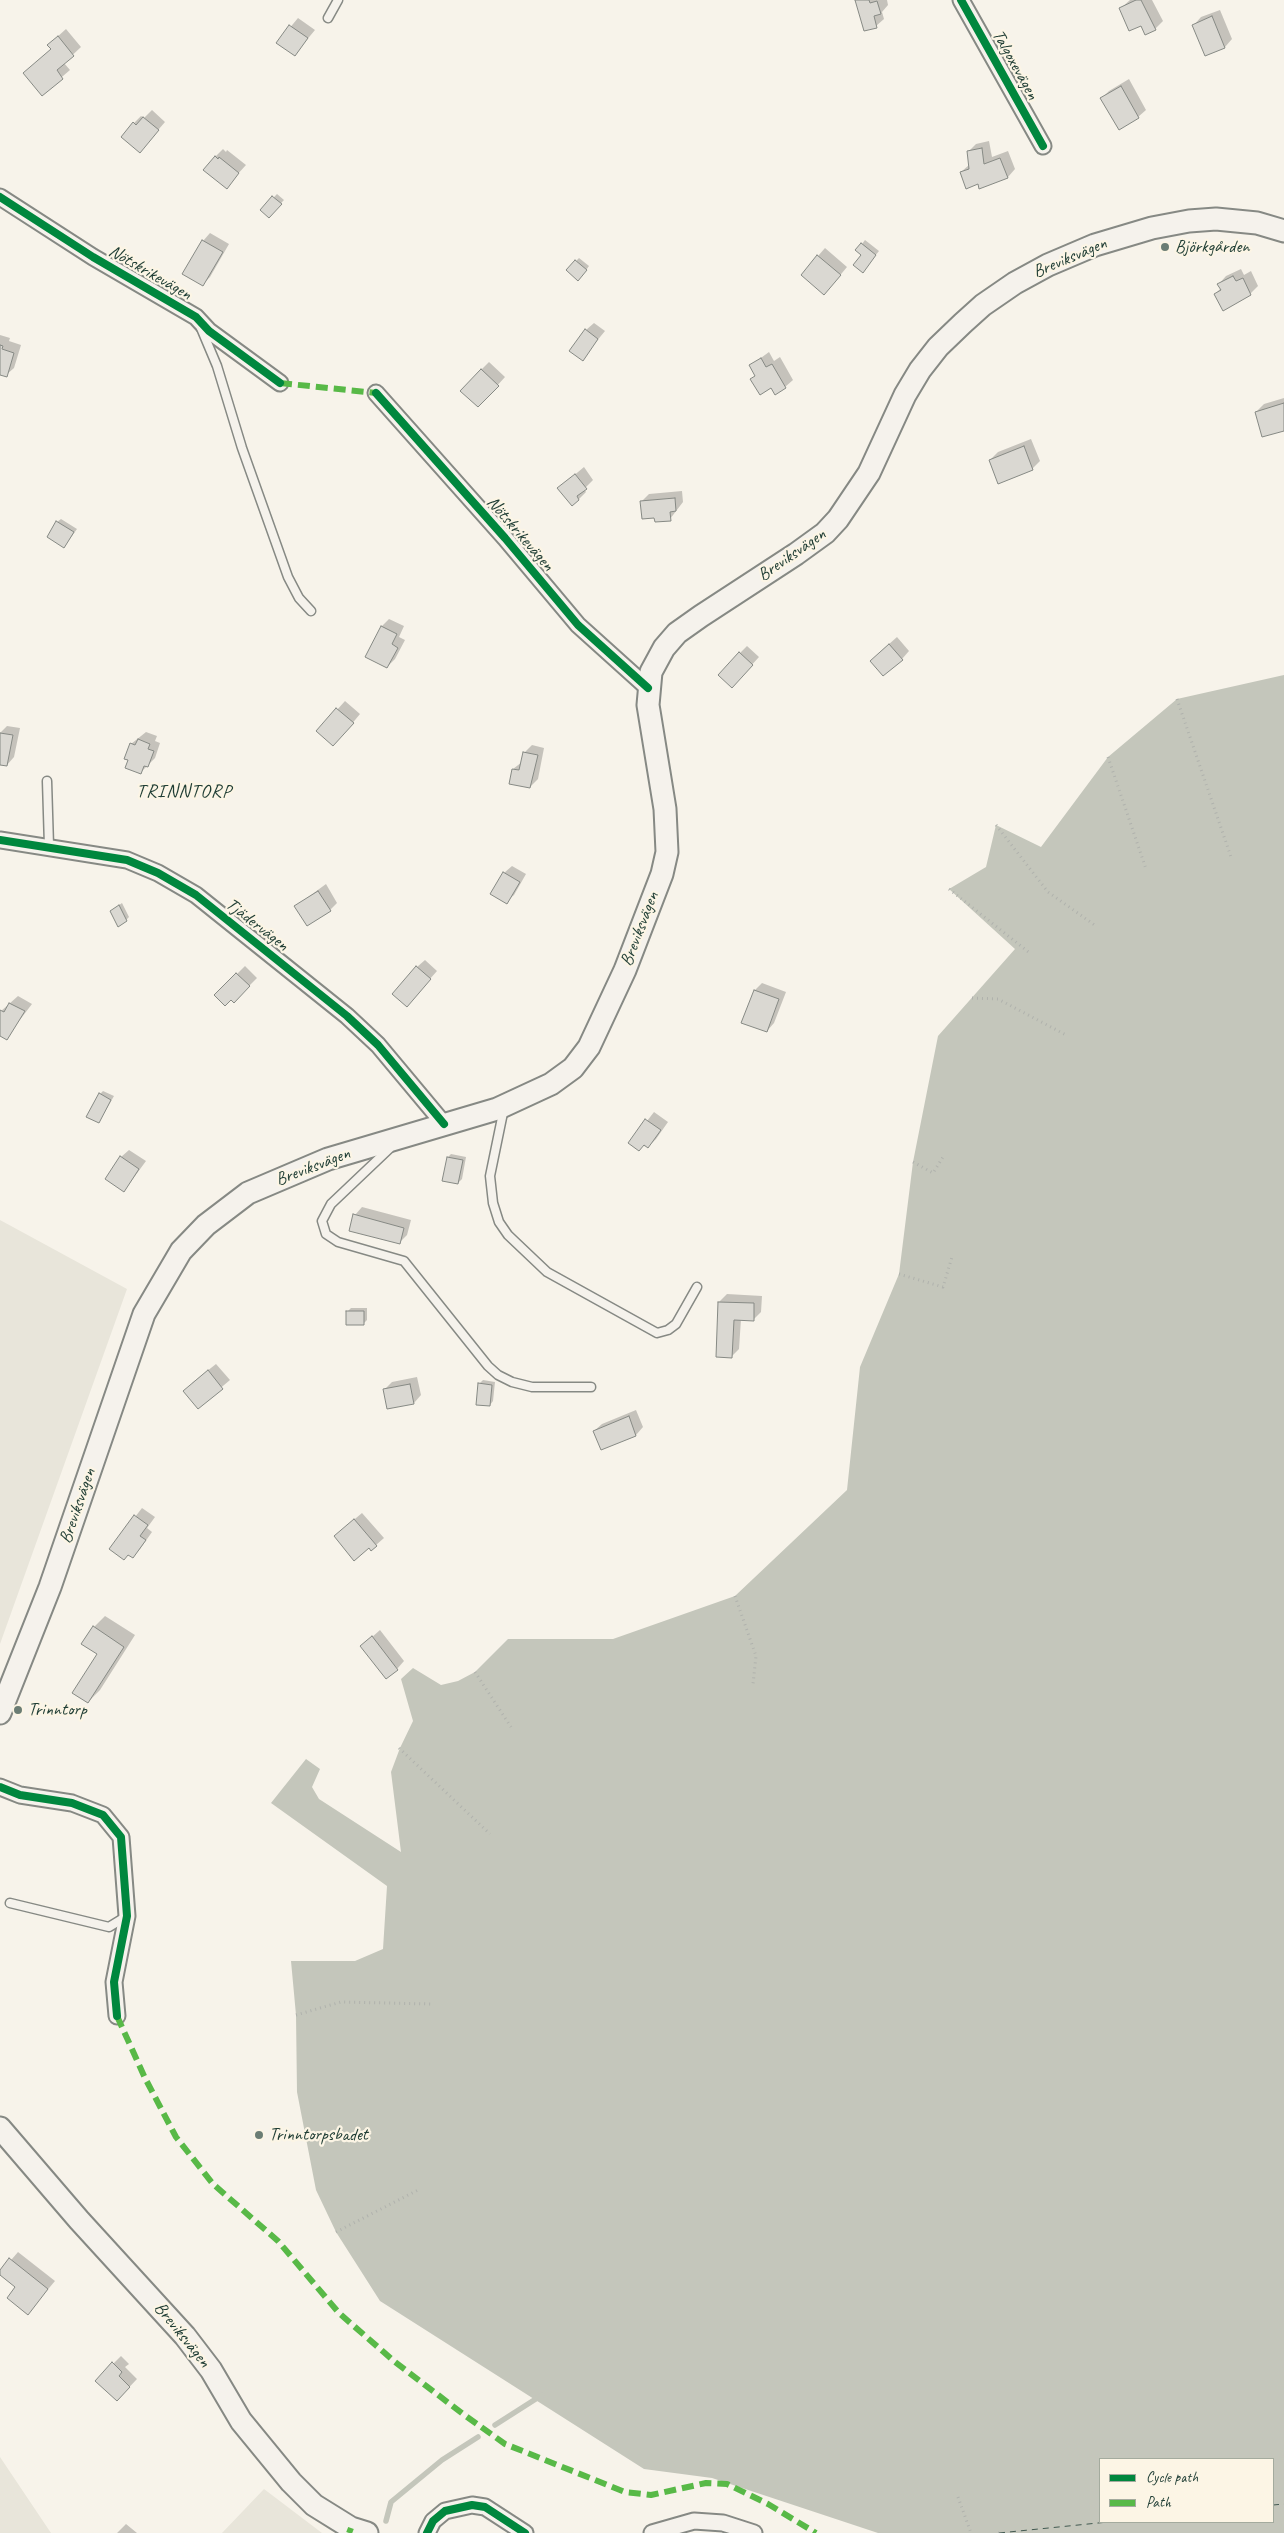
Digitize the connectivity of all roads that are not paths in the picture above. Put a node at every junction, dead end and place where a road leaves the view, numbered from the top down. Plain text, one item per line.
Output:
1 (338, 0) edge
2 (961, 0) edge
3 (328, 18) dead end
4 (1043, 146) dead end
5 (0, 197) edge
6 (1284, 231) edge
7 (196, 317) junction
8 (280, 383) dead end
9 (376, 393) dead end
10 (311, 611) dead end
11 (648, 688) junction
12 (47, 781) dead end
13 (0, 840) edge
14 (49, 846) junction
15 (505, 1106) junction
16 (444, 1124) junction
17 (403, 1137) junction
18 (697, 1287) dead end
19 (591, 1386) dead end
20 (0, 1714) edge
21 (0, 1787) edge
22 (10, 1903) dead end
23 (127, 1916) junction
24 (117, 2016) dead end
25 (0, 2128) edge
26 (367, 2533) edge
27 (427, 2533) edge
28 (524, 2533) edge
29 (652, 2533) edge
30 (754, 2533) edge

1 - 3 lane
2 - 4 street, Talgoxevägen
5 - 7 street, Nötskrikevägen
6 - 11 main road, Breviksvägen
7 - 8 street, Nötskrikevägen
7 - 10 lane
9 - 11 street, Nötskrikevägen
11 - 15 main road, Breviksvägen
12 - 14 lane
13 - 14 street, Tjädervägen
14 - 16 street, Tjädervägen
15 - 16 main road, Breviksvägen
15 - 18 lane
16 - 17 main road, Breviksvägen
17 - 19 lane
17 - 20 main road, Breviksvägen
21 - 23 street
22 - 23 lane
23 - 24 street
25 - 26 main road, Breviksvägen
27 - 28 street
29 - 30 street

